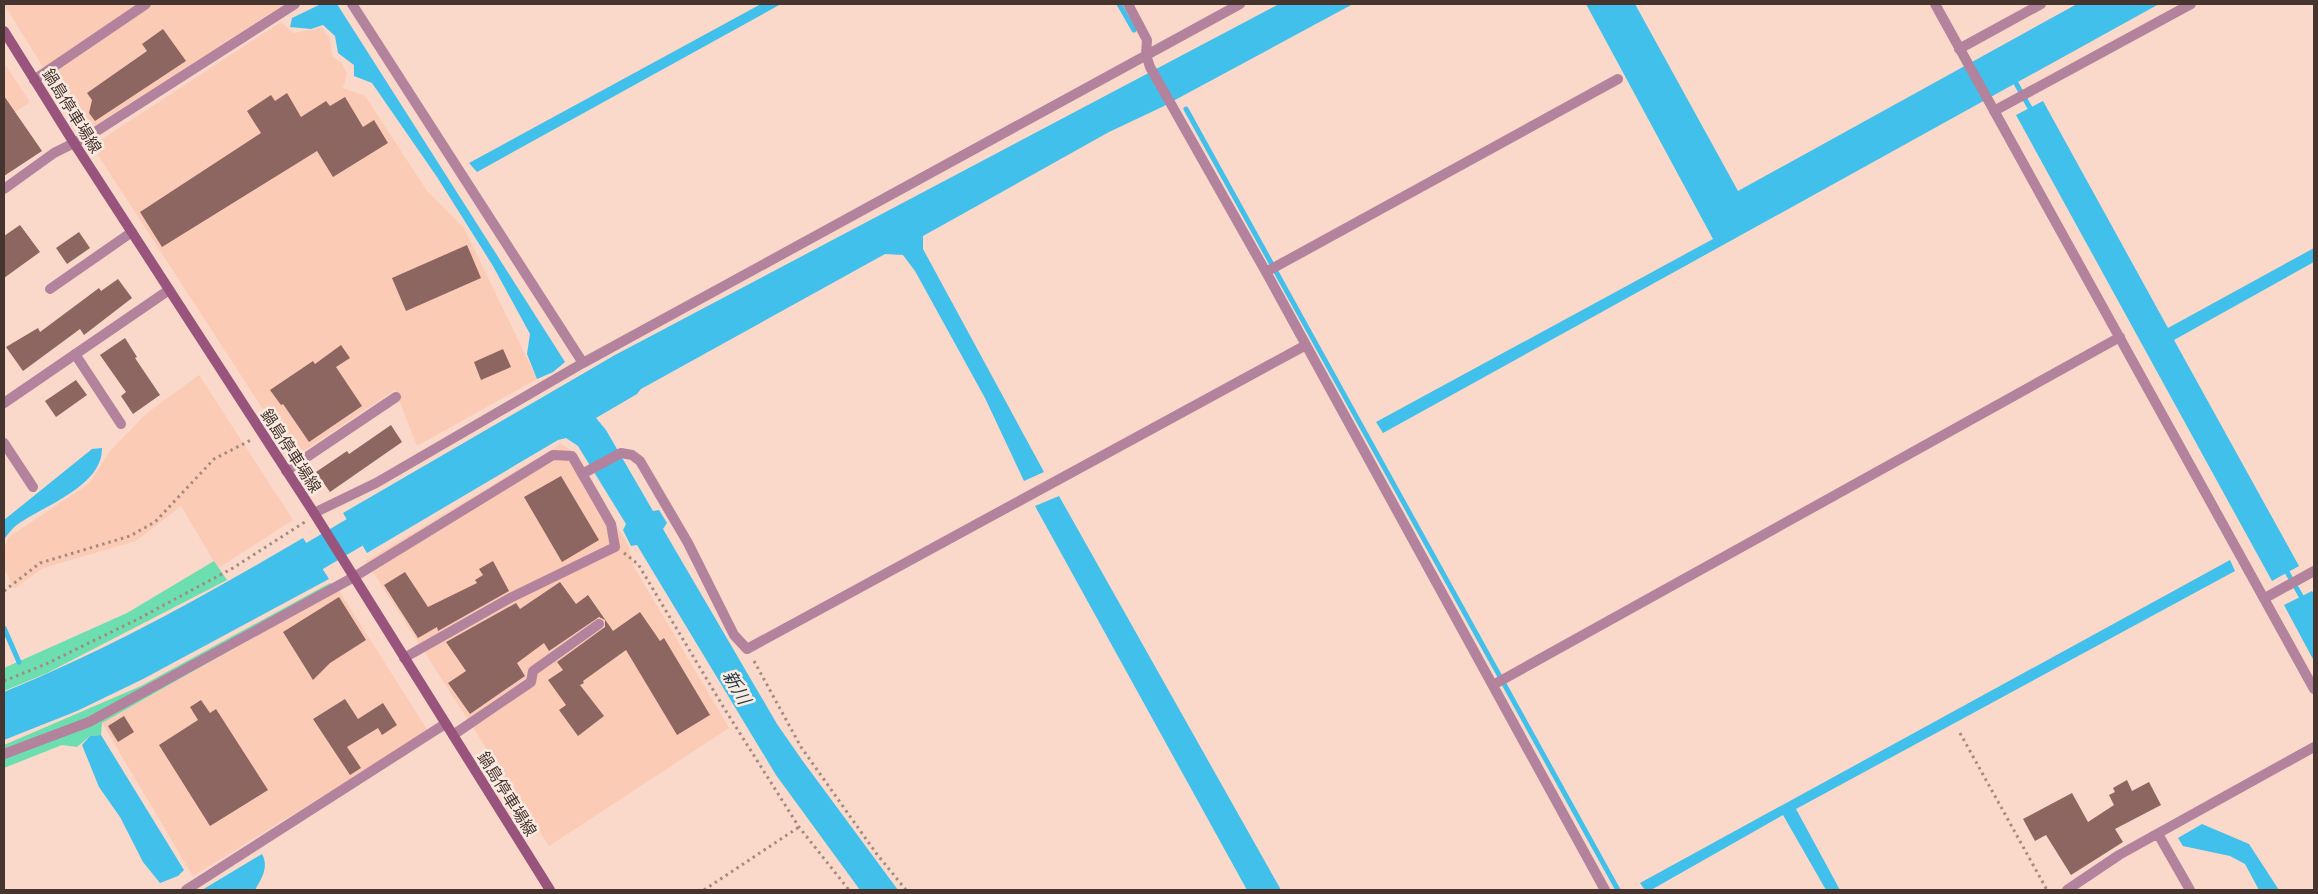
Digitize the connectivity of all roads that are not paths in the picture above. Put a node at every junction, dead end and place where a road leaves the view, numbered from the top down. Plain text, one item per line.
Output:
1 (146, 4) edge
2 (295, 4) edge
3 (352, 4) edge
4 (1128, 4) edge
5 (1240, 4) edge
6 (1935, 4) edge
7 (2041, 4) edge
8 (2191, 4) edge
9 (4, 31) edge
10 (1962, 52) junction
11 (1146, 55) junction
12 (1618, 79) dead end
13 (34, 80) junction
14 (1992, 107) junction
15 (74, 143) junction
16 (4, 189) edge
17 (132, 232) junction
18 (1266, 272) junction
19 (50, 289) dead end
20 (169, 290) junction
21 (2120, 337) junction
22 (1306, 345) junction
23 (75, 354) junction
24 (583, 363) junction
25 (396, 397) dead end
26 (4, 403) edge
27 (121, 424) dead end
28 (4, 443) edge
29 (286, 471) junction
30 (585, 472) junction
31 (33, 487) dead end
32 (314, 514) junction
33 (2314, 571) edge
34 (354, 577) junction
35 (2265, 598) junction
36 (598, 624) dead end
37 (404, 658) junction
38 (1493, 685) junction
39 (2314, 689) edge
40 (445, 724) junction
41 (453, 735) junction
42 (2314, 748) edge
43 (4, 754) edge
44 (2158, 834) junction
45 (186, 890) edge
46 (550, 890) edge
47 (1605, 890) edge
48 (2067, 890) edge
49 (2190, 890) edge

1 - 13 street
2 - 15 street
3 - 24 street
4 - 11 street
5 - 11 street
6 - 10 street
7 - 10 street
8 - 14 street
9 - 13 main road, 鍋島停車場線
10 - 14 street
11 - 18 street
11 - 24 street
12 - 18 street
13 - 15 main road, 鍋島停車場線
14 - 21 street
15 - 16 street
15 - 17 main road, 鍋島停車場線
17 - 19 street
17 - 20 main road, 鍋島停車場線
18 - 22 street
20 - 23 street
20 - 29 main road, 鍋島停車場線
21 - 35 street
21 - 38 street
22 - 30 street
22 - 38 street
23 - 26 street
23 - 27 street
24 - 32 street
25 - 29 street
28 - 31 street
29 - 32 main road, 鍋島停車場線
30 - 34 street
30 - 37 street
32 - 34 main road, 鍋島停車場線
33 - 35 street
34 - 37 main road, 鍋島停車場線
34 - 43 street
35 - 39 street
36 - 41 street
37 - 40 main road, 鍋島停車場線
38 - 47 street
40 - 41 main road, 鍋島停車場線
40 - 45 street
41 - 46 main road, 鍋島停車場線
42 - 44 street
44 - 48 street
44 - 49 street

